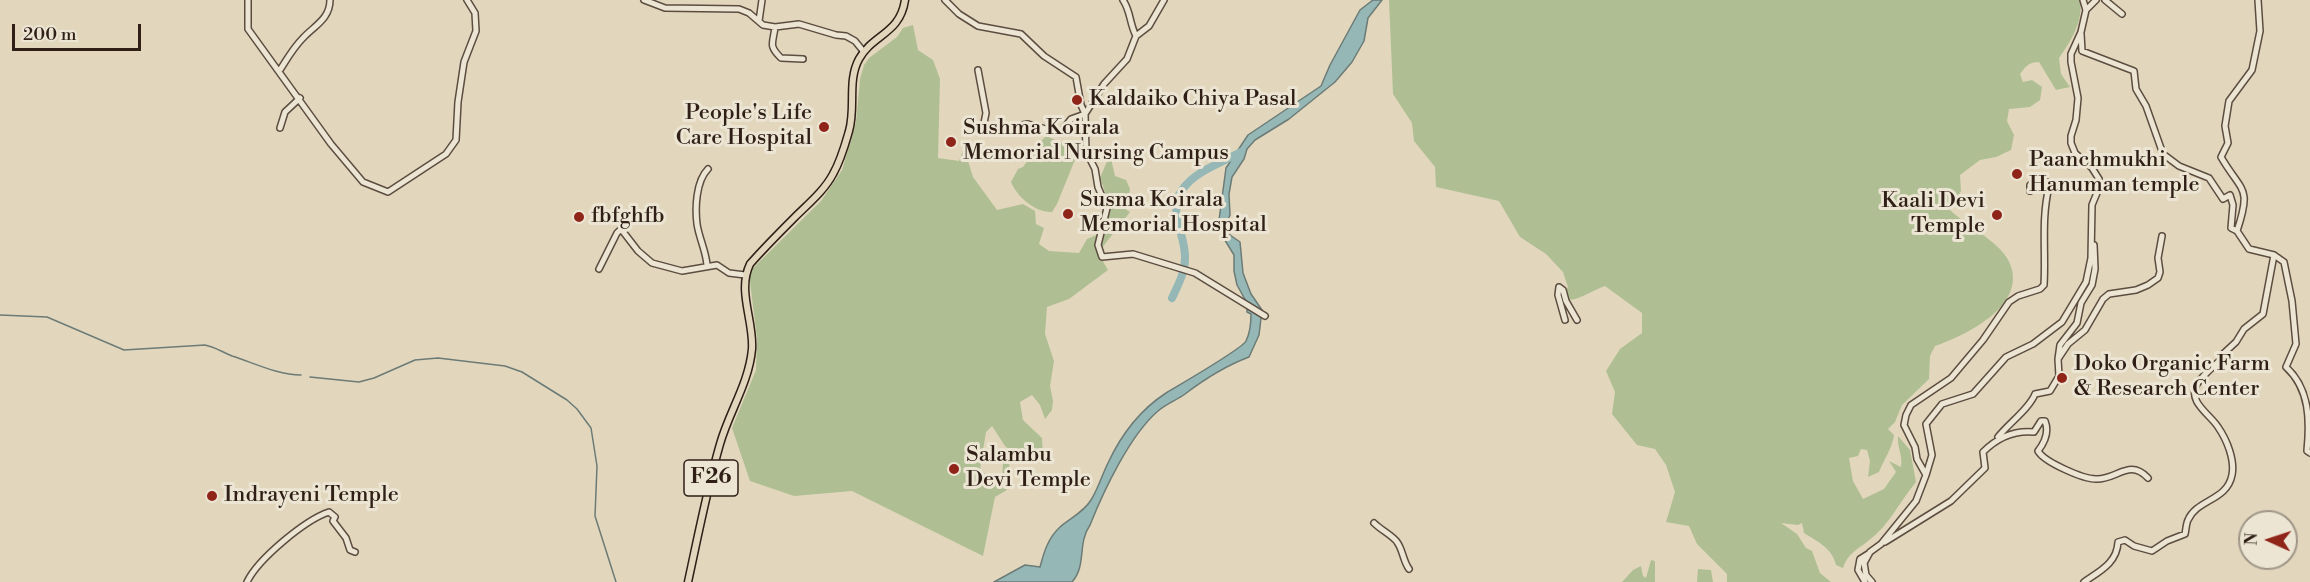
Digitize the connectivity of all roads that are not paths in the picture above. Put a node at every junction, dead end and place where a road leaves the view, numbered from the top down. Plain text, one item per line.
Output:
1 (248, 0) edge
2 (330, 0) edge
3 (467, 0) edge
4 (644, 0) edge
5 (762, 0) edge
6 (905, 0) edge
7 (945, 0) edge
8 (1122, 0) edge
9 (1164, 0) edge
10 (2083, 0) edge
11 (2096, 0) edge
12 (2105, 0) edge
13 (2258, 0) edge
14 (2086, 10) junction
15 (2122, 14) dead end
16 (759, 21) junction
17 (775, 27) junction
18 (2081, 32) junction
19 (1136, 36) junction
20 (864, 52) junction
21 (803, 59) dead end
22 (280, 70) junction
23 (978, 70) dead end
24 (300, 98) junction
25 (1085, 114) junction
26 (279, 129) dead end
27 (708, 169) dead end
28 (2030, 191) dead end
29 (2237, 231) junction
30 (2092, 232) junction
31 (2162, 236) dead end
32 (2274, 255) junction
33 (707, 265) junction
34 (599, 270) dead end
35 (745, 275) junction
36 (1265, 316) dead end
37 (1565, 320) dead end
38 (1577, 320) dead end
39 (2058, 359) junction
40 (1996, 439) junction
41 (2310, 453) edge
42 (1926, 476) junction
43 (2148, 478) dead end
44 (1374, 523) dead end
45 (1881, 544) junction
46 (355, 552) dead end
47 (1870, 552) junction
48 (1409, 569) dead end
49 (247, 582) edge
50 (688, 582) edge
51 (1865, 582) edge
52 (1872, 582) edge
53 (2084, 582) edge

1 - 22 street
2 - 22 street
3 - 24 street
4 - 16 street
5 - 16 street
6 - 20 main road
7 - 25 street
8 - 19 street
9 - 19 street
10 - 14 street
11 - 14 street
12 - 15 street
13 - 29 street
14 - 18 street
16 - 17 street
17 - 20 street
17 - 21 street
18 - 29 street
18 - 30 street
19 - 25 street
20 - 35 main road
22 - 24 street
23 - 25 street
24 - 26 street
25 - 36 street
27 - 33 street
28 - 42 street
29 - 32 street
30 - 39 street
30 - 42 street
31 - 39 street
32 - 41 street
32 - 53 street
33 - 34 street
33 - 35 street
35 - 50 main road, F26
37 - 38 street
39 - 40 street
40 - 43 street
40 - 45 street
42 - 45 street
44 - 48 street
45 - 47 street
46 - 49 street
47 - 51 street
47 - 52 street

